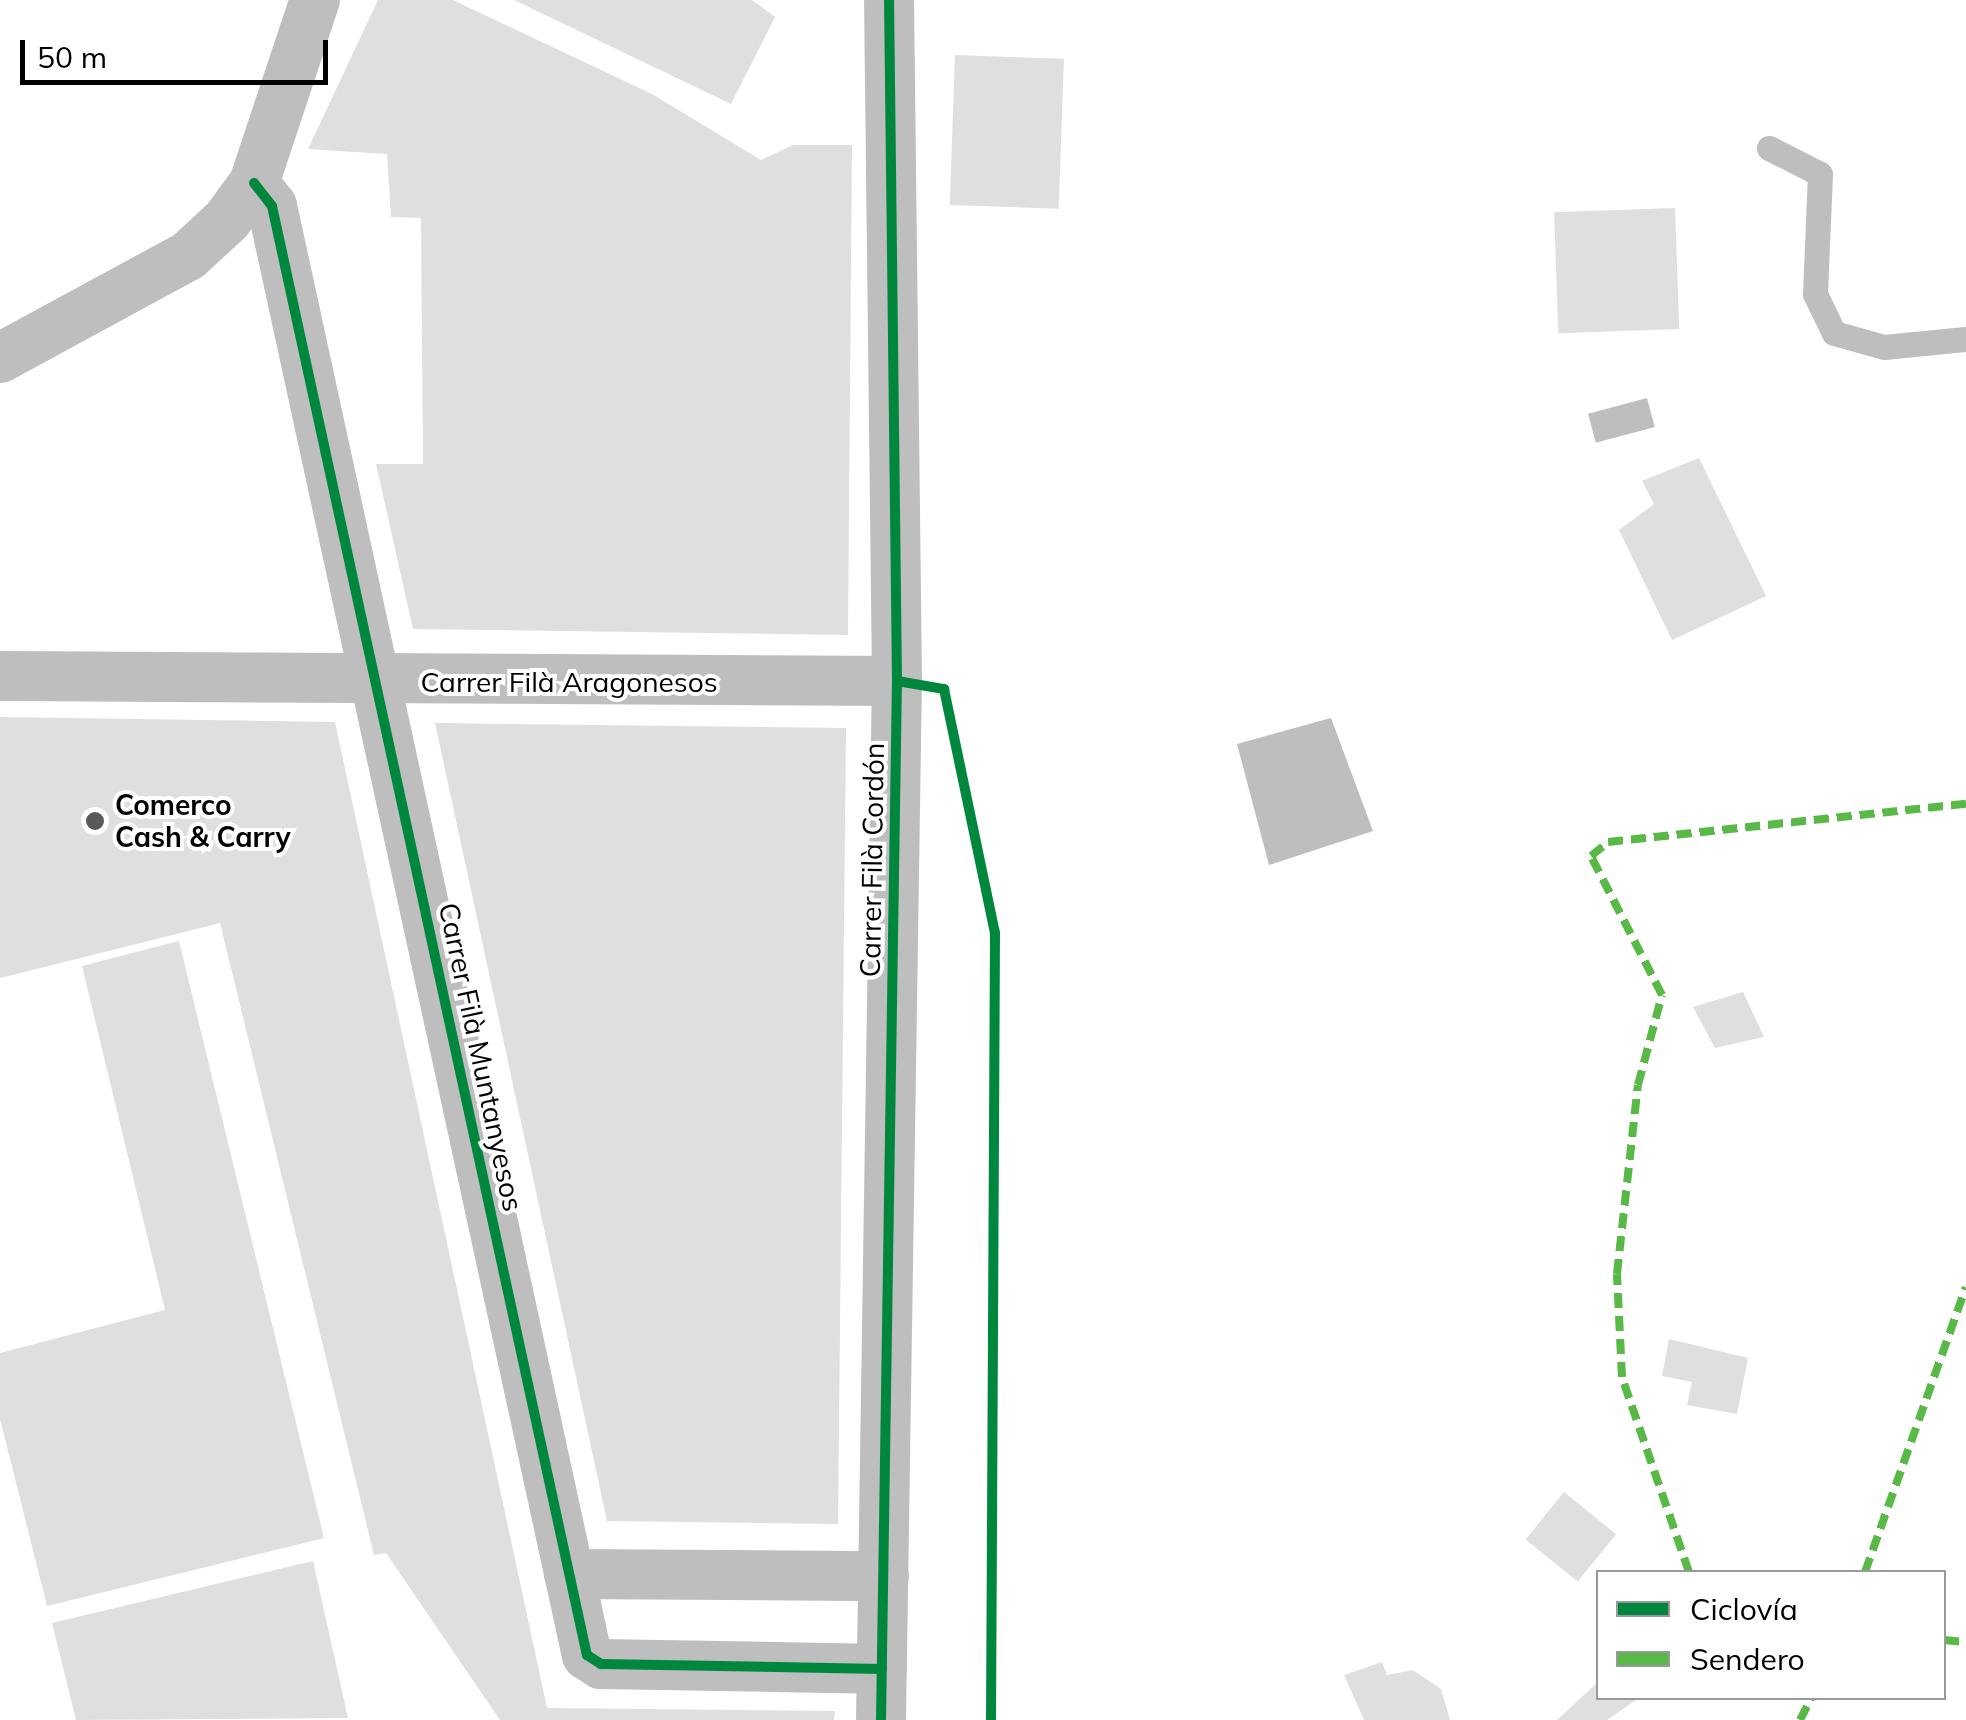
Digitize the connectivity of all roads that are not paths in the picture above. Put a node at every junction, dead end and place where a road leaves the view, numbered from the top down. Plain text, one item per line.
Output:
1 (315, 0) edge
2 (889, 0) edge
3 (1768, 148) dead end
4 (254, 184) junction
5 (1966, 339) edge
6 (0, 358) edge
7 (0, 676) edge
8 (898, 681) junction
9 (378, 683) junction
10 (569, 1574) junction
11 (884, 1576) junction
12 (882, 1669) junction
13 (882, 1720) edge

1 - 4 street
2 - 8 street, Carrer Filà Cordón
3 - 5 lane
4 - 6 street
4 - 9 street, Carrer Filà Muntanyesos
7 - 9 street, Carrer Filà Aragonesos
8 - 9 street, Carrer Filà Aragonesos
8 - 11 street, Carrer Filà Cordón
9 - 10 street, Carrer Filà Muntanyesos
10 - 11 street
10 - 12 street, Carrer Filà Muntanyesos
11 - 12 street, Carrer Filà Cordón
12 - 13 street, Carrer Filà Cordón

